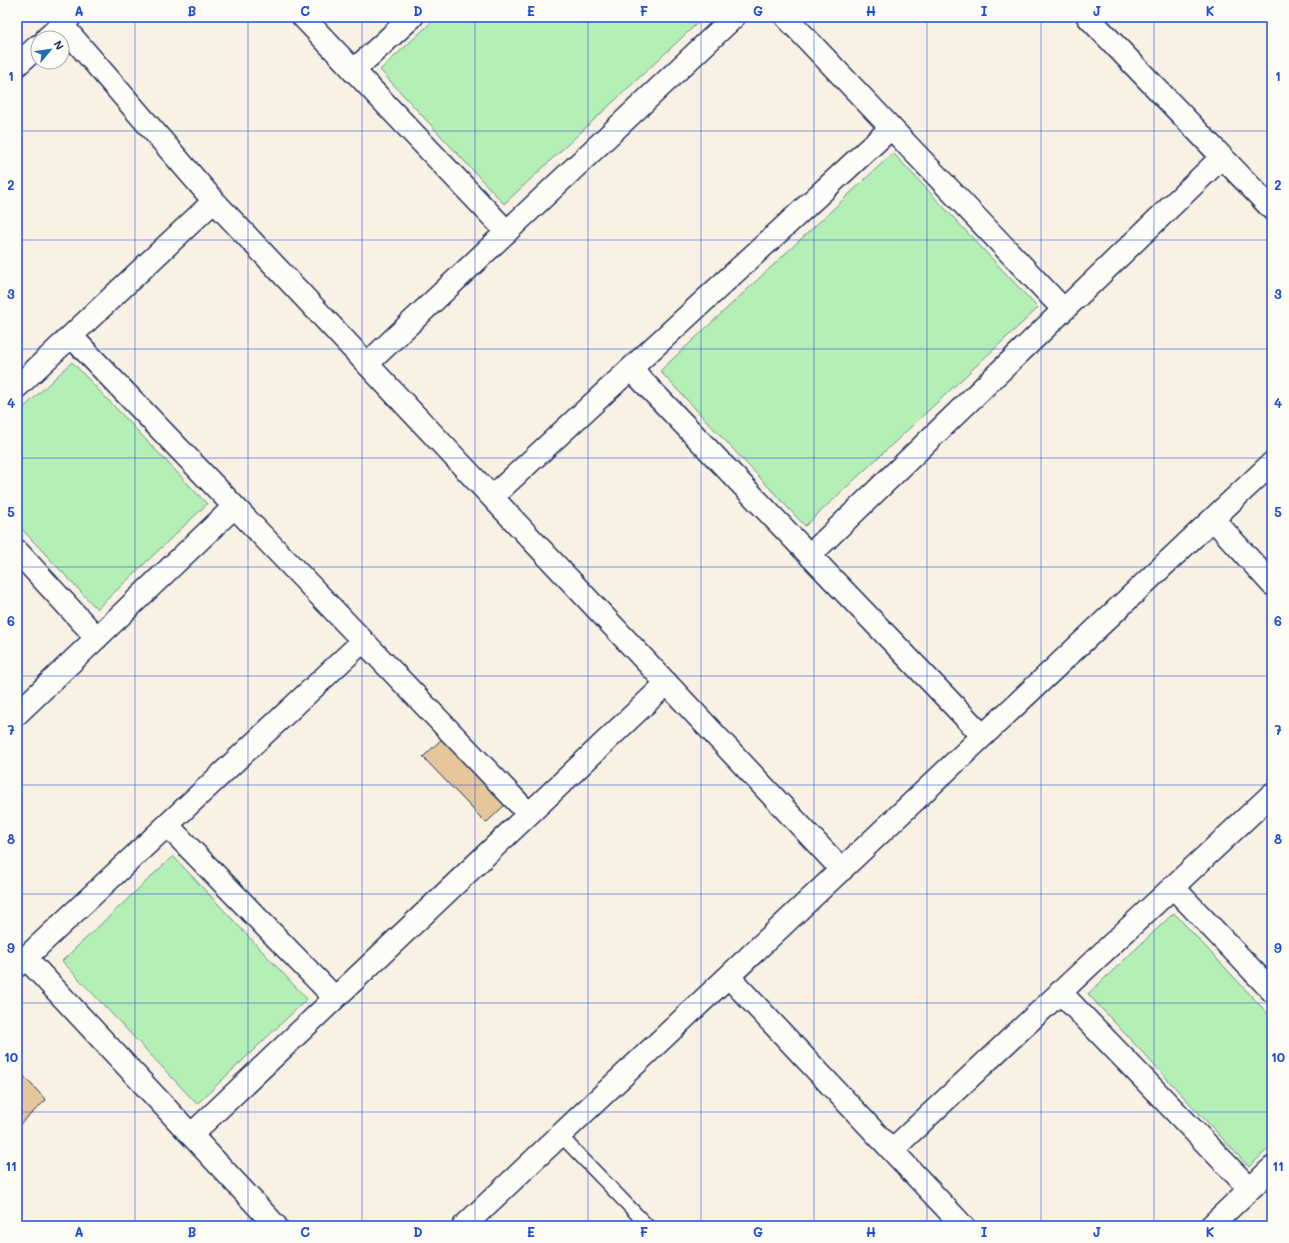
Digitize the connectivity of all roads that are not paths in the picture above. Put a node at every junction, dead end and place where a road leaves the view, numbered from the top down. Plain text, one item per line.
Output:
1 (304, 17) edge
2 (412, 17) edge
3 (734, 17) edge
4 (786, 17) edge
5 (1088, 17) edge
6 (60, 27) edge
7 (30, 53) edge
8 (17, 65) edge
9 (353, 71) junction
10 (891, 128) junction
11 (1222, 158) junction
12 (214, 201) junction
13 (1272, 209) edge
14 (507, 232) junction
15 (1064, 310) junction
16 (71, 336) junction
17 (367, 364) junction
18 (631, 368) junction
19 (17, 387) edge
20 (1272, 463) edge
21 (492, 497) junction
22 (234, 507) junction
23 (1213, 519) junction
24 (17, 551) edge
25 (810, 554) junction
26 (1272, 584) edge
27 (97, 638) junction
28 (363, 641) junction
29 (667, 683) junction
30 (17, 714) edge
31 (983, 736) junction
32 (1272, 794) edge
33 (529, 814) junction
34 (167, 825) junction
35 (842, 870) junction
36 (1173, 887) junction
37 (21, 962) edge
38 (729, 977) junction
39 (1272, 991) edge
40 (1060, 992) junction
41 (335, 998) junction
42 (191, 1135) junction
43 (560, 1135) junction
44 (892, 1150) junction
45 (1272, 1168) edge
46 (1250, 1189) junction
47 (276, 1226) edge
48 (464, 1226) edge
49 (648, 1226) edge
50 (963, 1226) edge
51 (1211, 1226) edge

1 - 9 street
2 - 9 street
3 - 14 street
4 - 10 street
5 - 11 street
6 - 12 street
7 - 8 street
9 - 14 street
10 - 15 street
10 - 18 street
11 - 13 street
11 - 15 street
12 - 16 street
12 - 17 street
14 - 17 street
15 - 25 street
16 - 19 street
16 - 22 street
17 - 21 street
18 - 21 street
18 - 25 street
20 - 23 street
21 - 29 street
22 - 27 street
22 - 28 street
23 - 26 street
23 - 31 street
24 - 27 street
25 - 31 street
27 - 30 street
28 - 33 street
28 - 34 street
29 - 33 street
29 - 35 street
31 - 35 street
32 - 36 street
33 - 41 street
34 - 37 street
34 - 41 street
35 - 38 street
36 - 39 street
36 - 40 street
37 - 42 street
38 - 43 street
38 - 44 street
40 - 44 street
40 - 46 street
41 - 42 street
42 - 47 street
43 - 48 street
43 - 49 lane
44 - 50 street
45 - 46 street
46 - 51 street

